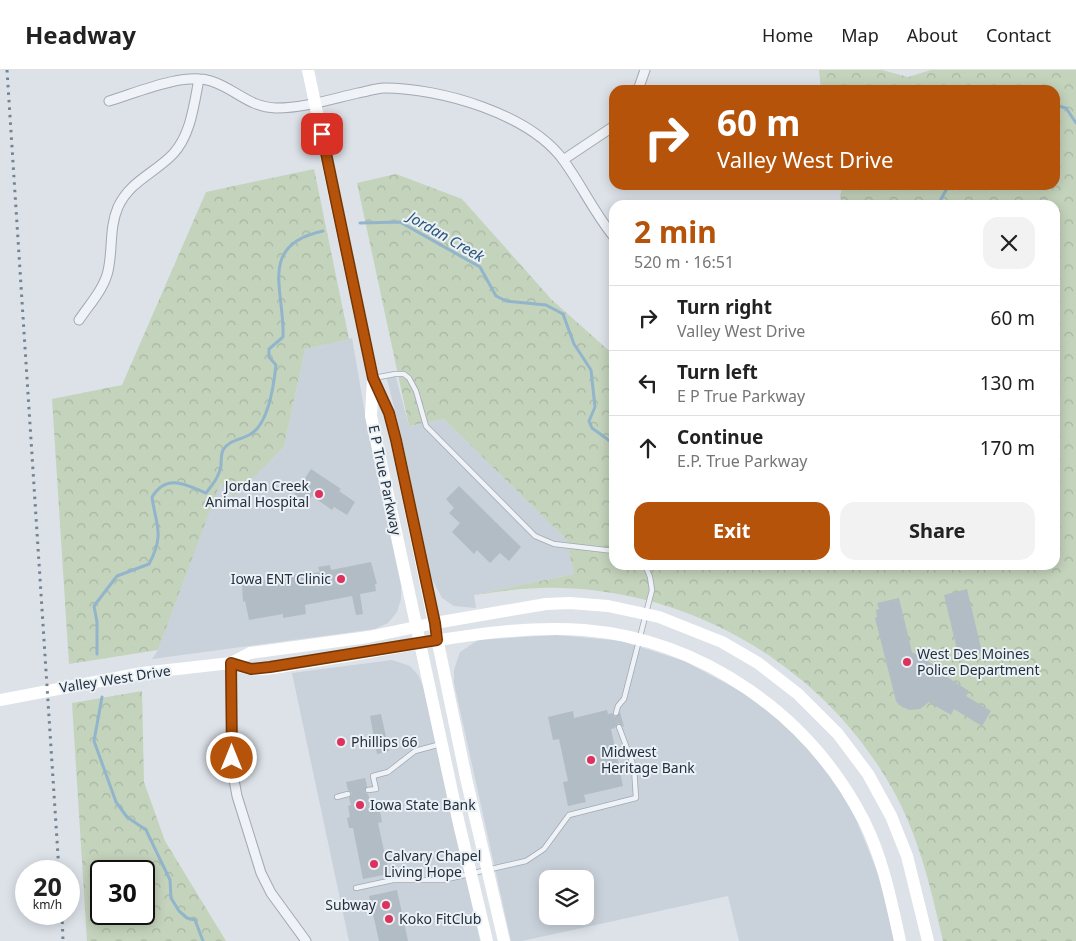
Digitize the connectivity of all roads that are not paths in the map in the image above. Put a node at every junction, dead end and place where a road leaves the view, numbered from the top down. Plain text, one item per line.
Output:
1 (308, 70) edge
2 (645, 70) edge
3 (199, 79) junction
4 (640, 85) edge
5 (108, 101) dead end
6 (315, 103) junction
7 (609, 129) edge
8 (563, 160) junction
9 (609, 229) edge
10 (78, 320) dead end
11 (373, 378) junction
12 (609, 551) edge
13 (646, 570) edge
14 (646, 614) junction
15 (435, 623) junction
16 (416, 627) junction
17 (437, 640) junction
18 (640, 640) junction
19 (420, 643) junction
20 (231, 663) junction
21 (0, 700) edge
22 (616, 712) dead end
23 (619, 728) dead end
24 (442, 744) junction
25 (368, 790) dead end
26 (348, 794) dead end
27 (337, 797) dead end
28 (489, 870) junction
29 (470, 874) junction
30 (356, 888) dead end
31 (306, 941) edge
32 (487, 941) edge
33 (504, 941) edge
34 (900, 941) edge
35 (928, 941) edge

1 - 6 main road
2 - 4 street
3 - 5 street
3 - 6 street
3 - 10 street
6 - 8 street
6 - 11 main road
7 - 8 street
8 - 9 street
11 - 12 lane
11 - 15 main road, E P True Parkway
11 - 16 main road, E P True Parkway
13 - 14 lane
14 - 15 main road, Valley West Drive
14 - 18 lane
14 - 35 main road, Valley West Drive
15 - 16 main road, Valley West Drive
15 - 17 main road, E P True Parkway
16 - 19 main road, E P True Parkway
16 - 20 main road, Valley West Drive
17 - 18 main road, Valley West Drive
17 - 19 main road, Valley West Drive
17 - 28 main road, E P True Parkway
18 - 22 lane
18 - 34 main road, Valley West Drive
19 - 20 main road, Valley West Drive
19 - 24 main road, E P True Parkway
20 - 21 main road, Valley West Drive
20 - 31 street
23 - 28 lane
24 - 25 lane
24 - 29 main road, E P True Parkway
26 - 27 lane
28 - 29 lane
28 - 33 main road, E P True Parkway
29 - 30 lane
29 - 32 main road, E P True Parkway

